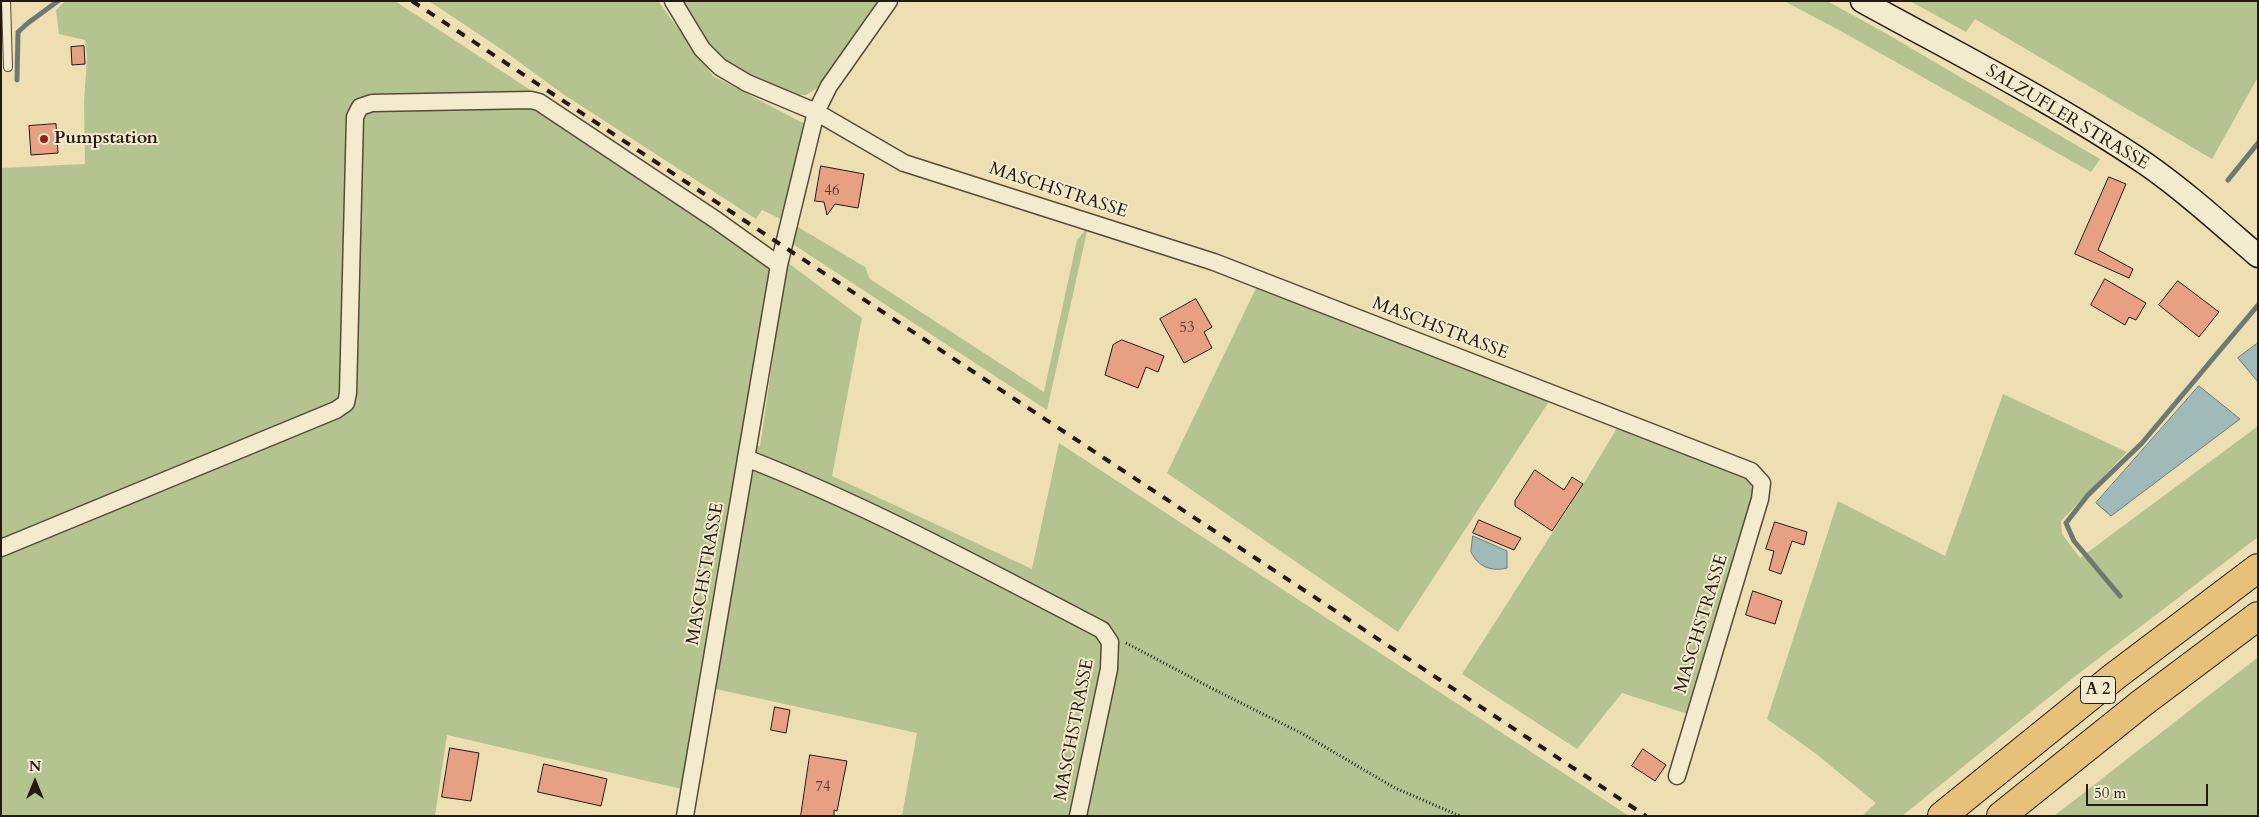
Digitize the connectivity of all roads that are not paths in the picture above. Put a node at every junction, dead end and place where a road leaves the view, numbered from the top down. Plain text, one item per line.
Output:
1 (6, 1) edge
2 (673, 1) edge
3 (889, 1) edge
4 (1862, 1) edge
5 (8, 67) dead end
6 (816, 112) junction
7 (2258, 256) edge
8 (779, 265) junction
9 (746, 458) junction
10 (1, 548) edge
11 (2258, 568) edge
12 (2258, 616) edge
13 (1677, 776) dead end
14 (685, 816) edge
15 (1078, 816) edge
16 (1942, 816) edge
17 (2001, 816) edge

1 - 5 lane
2 - 6 street, MASCHSTRASSE
3 - 6 street, MASCHSTRASSE
4 - 7 main road, SALZUFLER STRASSE
6 - 8 street, MASCHSTRASSE
6 - 13 street, MASCHSTRASSE
8 - 9 street, MASCHSTRASSE
8 - 10 street
9 - 14 street, MASCHSTRASSE
9 - 15 street, MASCHSTRASSE
11 - 16 highway, A 2
12 - 17 highway, A 2

